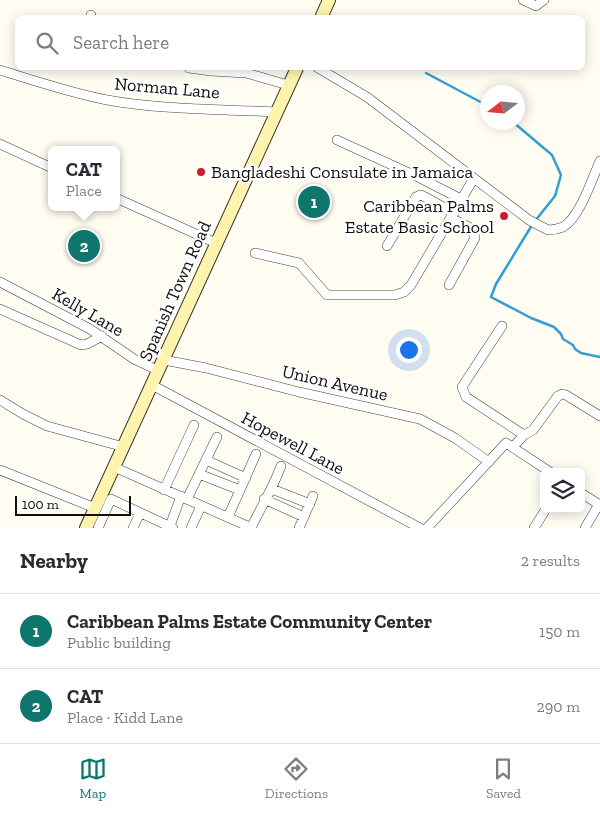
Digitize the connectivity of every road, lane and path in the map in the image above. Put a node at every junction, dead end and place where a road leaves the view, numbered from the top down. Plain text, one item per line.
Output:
1 (329, 0) edge
2 (523, 0) edge
3 (544, 0) edge
4 (322, 15) edge
5 (0, 70) edge
6 (204, 70) edge
7 (296, 70) edge
8 (321, 70) edge
9 (288, 85) junction
10 (275, 112) junction
11 (337, 140) dead end
12 (0, 144) edge
13 (600, 161) edge
14 (48, 166) edge
15 (474, 178) junction
16 (461, 199) junction
17 (120, 200) edge
18 (452, 216) junction
19 (216, 243) junction
20 (387, 246) dead end
21 (255, 253) dead end
22 (0, 282) edge
23 (449, 285) dead end
24 (0, 309) edge
25 (502, 326) dead end
26 (102, 336) junction
27 (161, 365) junction
28 (152, 385) junction
29 (0, 400) edge
30 (600, 416) edge
31 (194, 425) dead end
32 (524, 435) junction
33 (217, 436) dead end
34 (124, 447) junction
35 (513, 447) junction
36 (256, 454) dead end
37 (206, 460) junction
38 (489, 462) junction
39 (281, 466) dead end
40 (114, 467) junction
41 (544, 468) edge
42 (0, 470) edge
43 (199, 474) junction
44 (246, 478) junction
45 (272, 489) junction
46 (164, 490) junction
47 (240, 490) junction
48 (585, 496) edge
49 (184, 498) junction
50 (264, 499) junction
51 (599, 505) edge
52 (201, 506) junction
53 (95, 508) junction
54 (140, 513) junction
55 (543, 513) edge
56 (228, 517) junction
57 (304, 517) junction
58 (153, 518) junction
59 (172, 527) edge
60 (86, 528) edge
61 (98, 528) edge
62 (133, 528) edge
63 (149, 528) edge
64 (191, 528) edge
65 (252, 528) edge
66 (299, 528) edge
67 (420, 528) edge
68 (427, 528) edge
69 (534, 528) edge
70 (586, 528) edge

1 - 4 main road
2 - 3 street
5 - 10 street, Norman Lane
6 - 9 street
7 - 9 main road, Spanish Town Road
8 - 15 street
9 - 10 main road, Spanish Town Road
10 - 19 main road, Spanish Town Road
11 - 16 street
12 - 14 street
13 - 15 street
15 - 16 street
16 - 18 street
17 - 19 street
18 - 20 street
18 - 21 street
18 - 23 street
19 - 27 main road, Spanish Town Road
22 - 26 street, Kelly Lane
24 - 26 street
25 - 32 street
26 - 27 street, Kelly Lane
27 - 28 main road, Spanish Town Road
27 - 38 street, Union Avenue
28 - 34 main road, Spanish Town Road
28 - 67 street, Hopewell Lane
29 - 34 street
30 - 32 street
31 - 46 street
32 - 35 street
33 - 37 street
34 - 40 main road, Spanish Town Road
35 - 38 street
35 - 41 street
36 - 44 street
37 - 43 street
37 - 44 street
38 - 68 street
39 - 45 street
40 - 46 street
40 - 53 main road, Spanish Town Road
42 - 53 street
43 - 47 street
43 - 49 street
44 - 47 street
45 - 50 street
45 - 57 street
46 - 49 street
47 - 56 street
48 - 51 street
49 - 52 street
49 - 59 street
50 - 57 street
50 - 65 street
51 - 70 street
52 - 56 street
52 - 64 street
53 - 60 main road, Spanish Town Road
54 - 58 street
54 - 61 street
54 - 62 street
55 - 69 street
56 - 65 street
57 - 66 street
58 - 59 street
58 - 63 street

